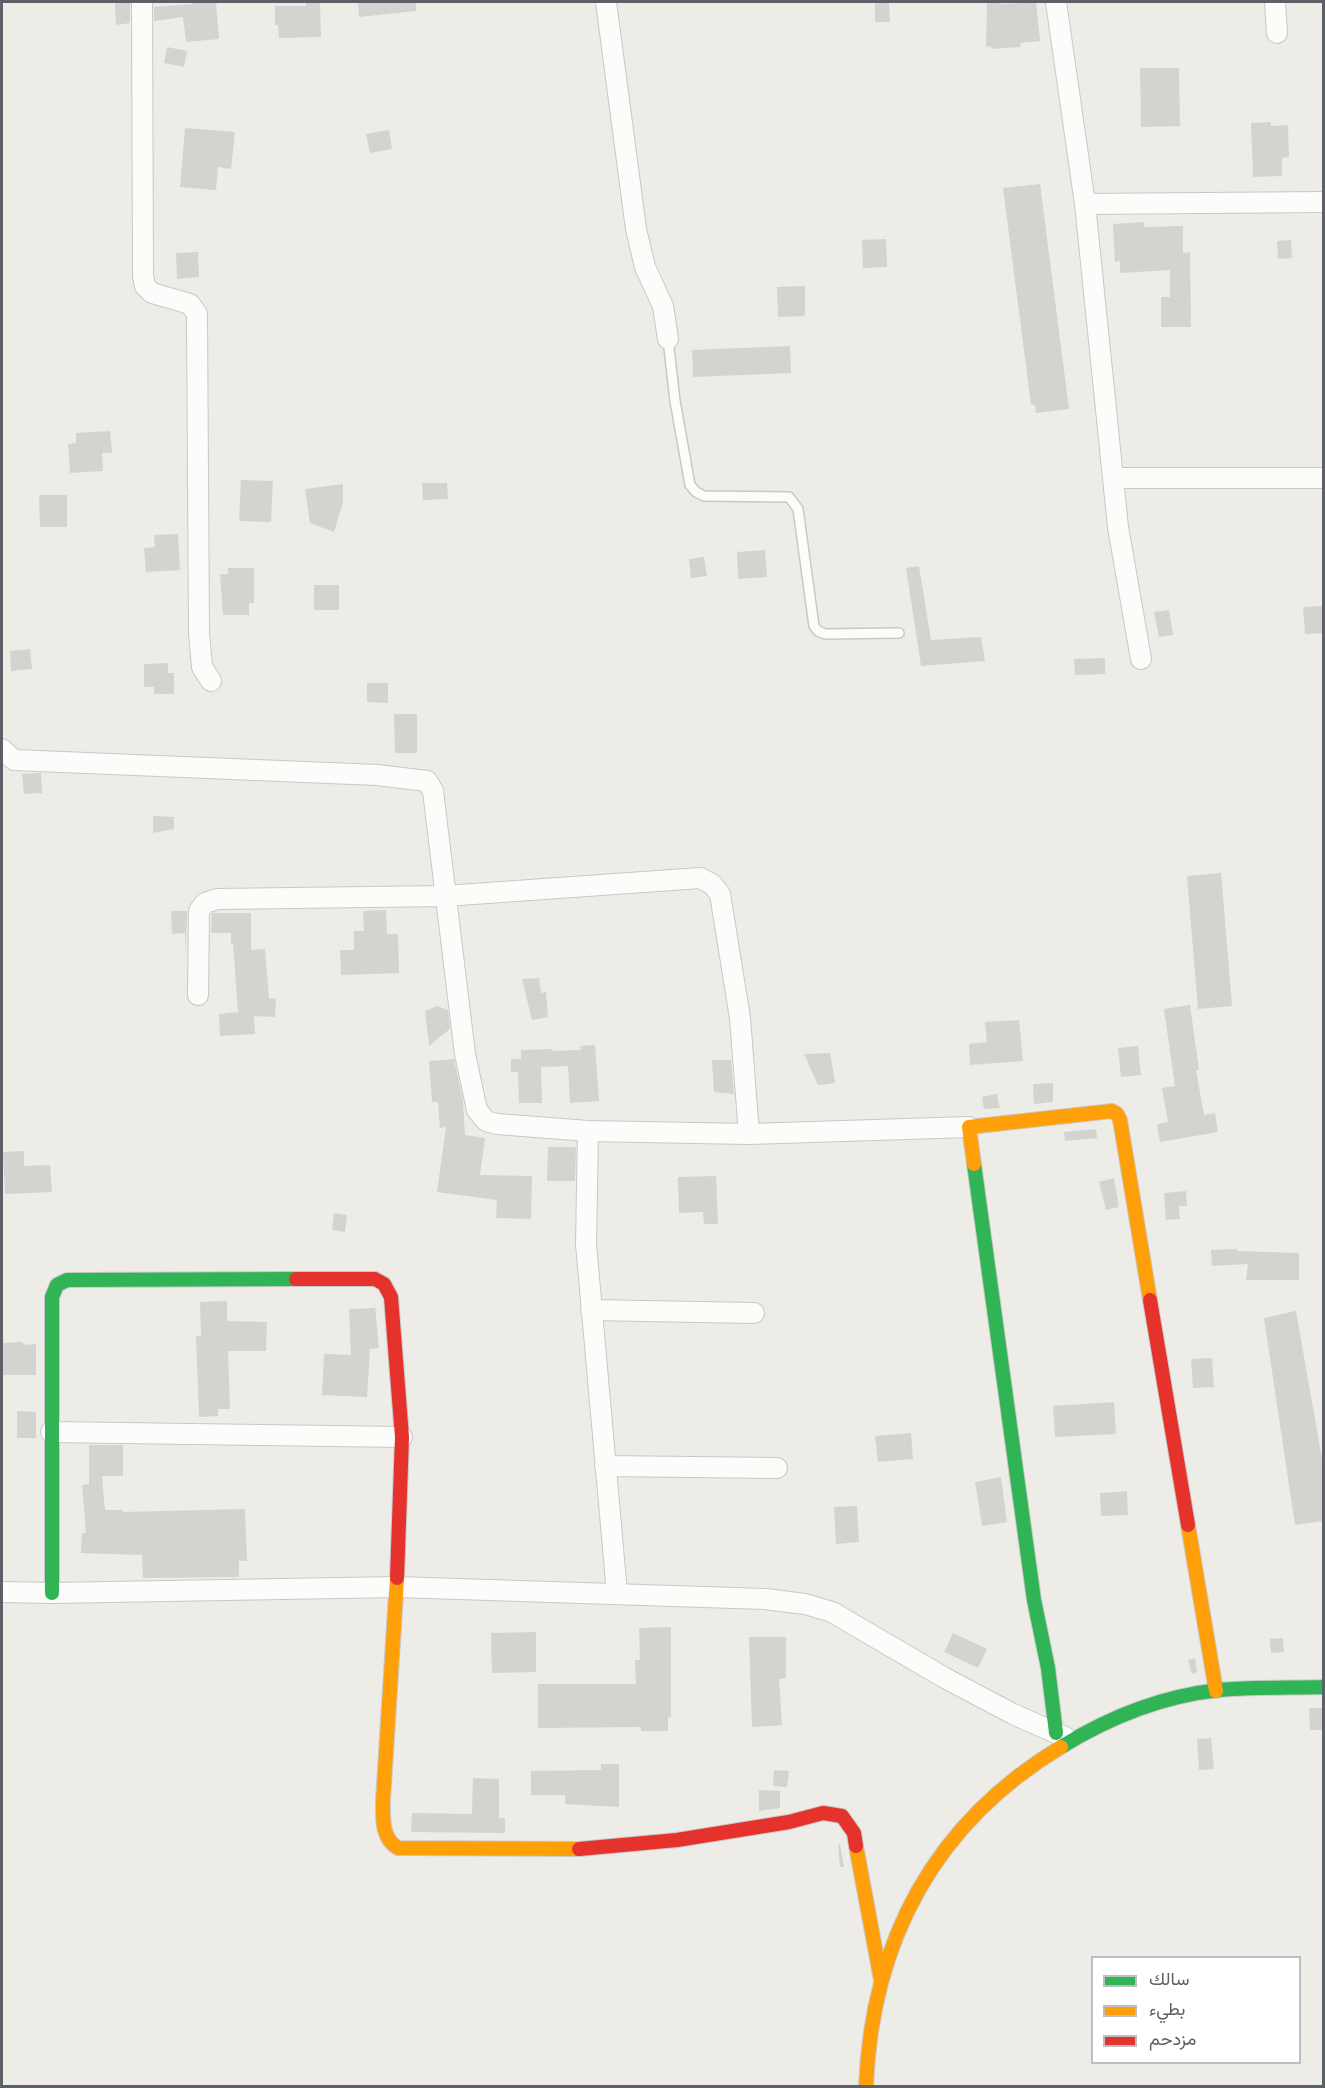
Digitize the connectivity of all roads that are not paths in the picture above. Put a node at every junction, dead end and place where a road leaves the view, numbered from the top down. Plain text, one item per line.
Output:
1 (142, 2) edge
2 (606, 2) edge
3 (1056, 2) edge
4 (1275, 2) edge
5 (1276, 33) dead end
6 (1323, 202) edge
7 (1085, 204) junction
8 (668, 339) joint
9 (1114, 478) junction
10 (1323, 478) edge
11 (899, 633) dead end
12 (1141, 659) dead end
13 (211, 681) dead end
14 (2, 749) edge
15 (445, 896) junction
16 (198, 995) dead end
17 (969, 1127) junction
18 (588, 1131) junction
19 (749, 1134) junction
20 (591, 1310) junction
21 (754, 1313) dead end
22 (51, 1431) junction
23 (402, 1437) junction
24 (605, 1466) junction
25 (777, 1468) dead end
26 (397, 1587) junction
27 (2, 1592) edge
28 (52, 1593) junction
29 (616, 1593) junction
30 (1323, 1687) edge
31 (1216, 1691) junction
32 (1063, 1736) junction
33 (881, 1980) junction
34 (866, 2086) edge

1 - 13 street
2 - 8 street
3 - 7 street
4 - 5 street
6 - 7 street
7 - 9 street
8 - 11 lane
9 - 10 street
9 - 12 street
14 - 15 street
15 - 16 street
15 - 18 street
15 - 19 street
17 - 19 street
17 - 31 street
17 - 32 street
18 - 19 street
18 - 20 street
20 - 21 street
20 - 24 street
22 - 23 street
22 - 23 street
22 - 28 street
23 - 26 street
24 - 25 street
24 - 29 street
26 - 28 street
26 - 29 street
26 - 33 street
27 - 28 street
29 - 32 street
30 - 31 street
31 - 32 street
32 - 33 street
33 - 34 street

